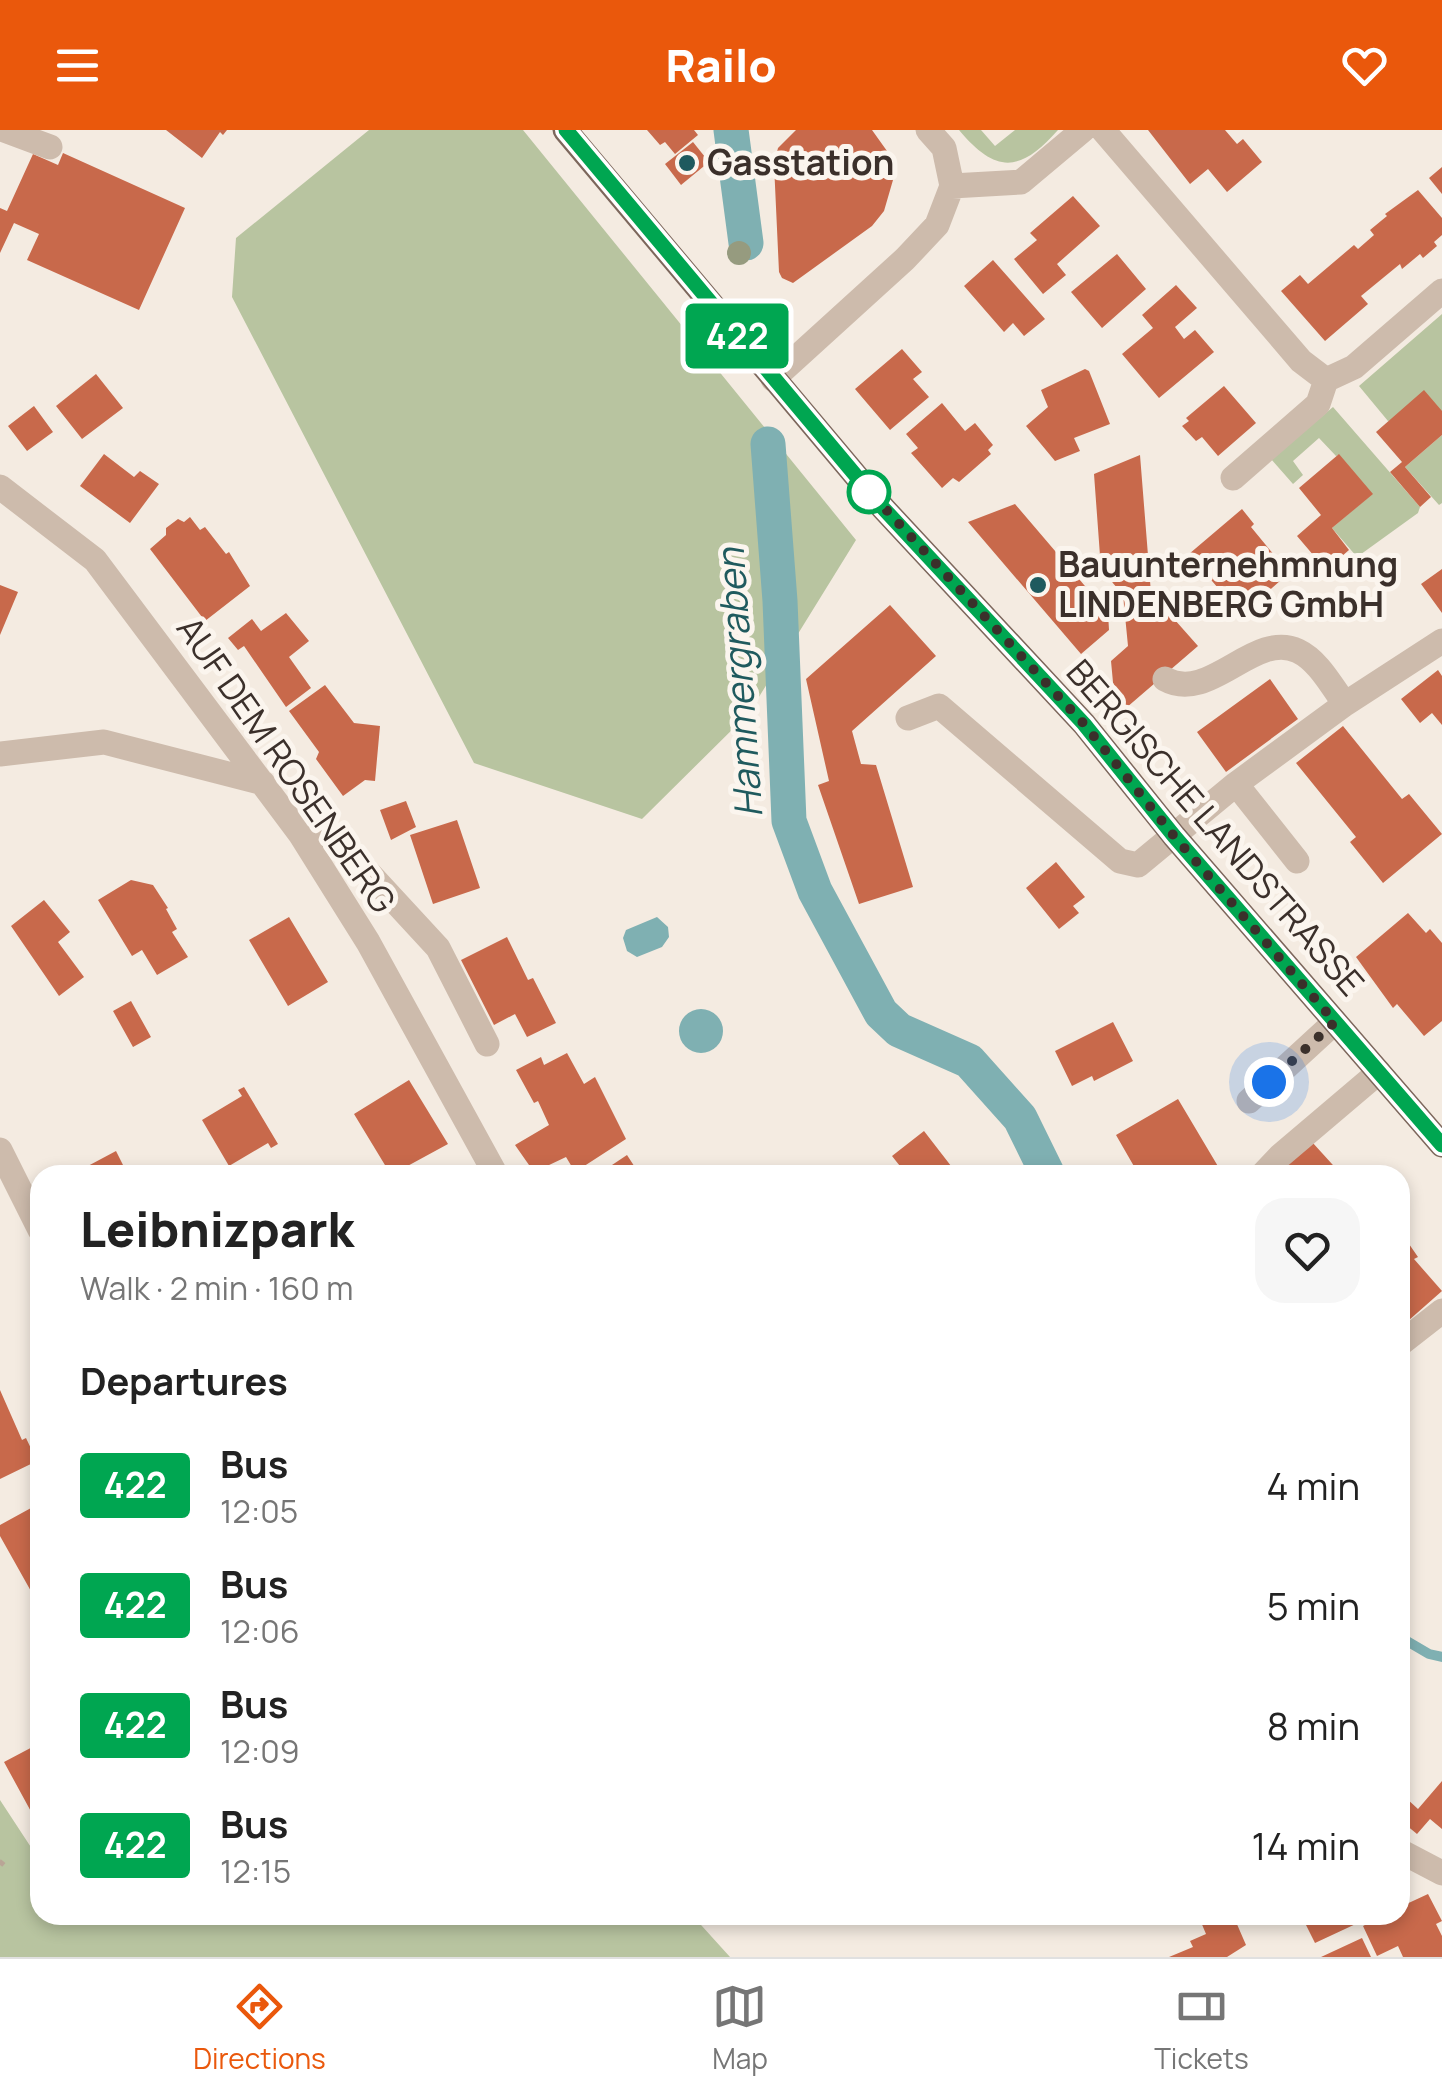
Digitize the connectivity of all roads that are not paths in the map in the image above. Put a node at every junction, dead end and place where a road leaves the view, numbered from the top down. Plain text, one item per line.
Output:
1 (4, 130) edge
2 (566, 130) edge
3 (928, 130) edge
4 (1083, 130) edge
5 (1103, 130) edge
6 (50, 146) dead end
7 (952, 186) junction
8 (1442, 291) edge
9 (773, 379) junction
10 (1326, 380) junction
11 (1233, 478) dead end
12 (0, 488) edge
13 (1442, 641) edge
14 (1164, 679) dead end
15 (1346, 704) junction
16 (908, 718) dead end
17 (0, 754) edge
18 (263, 783) junction
19 (1236, 784) junction
20 (301, 835) junction
21 (1174, 836) junction
22 (1297, 861) dead end
23 (1335, 1022) junction
24 (487, 1044) dead end
25 (1380, 1072) junction
26 (1249, 1101) dead end
27 (1442, 1145) edge
28 (0, 1150) edge
29 (491, 1165) edge
30 (1271, 1165) edge
31 (30, 1210) edge
32 (1442, 1311) edge
33 (1410, 1336) edge
34 (1410, 1855) edge
35 (1442, 1873) edge

1 - 6 street
2 - 9 main road, BERGISCHE LANDSTRASSE
3 - 7 street
4 - 7 street
5 - 10 street
7 - 9 street
8 - 10 street
9 - 21 main road, BERGISCHE LANDSTRASSE
10 - 11 street
12 - 18 street, AUF DEM ROSENBERG
13 - 15 street
14 - 15 street
15 - 19 street
16 - 21 street
17 - 18 street
18 - 20 street, AUF DEM ROSENBERG
19 - 21 street
19 - 22 street
20 - 24 street
20 - 29 street, AUF DEM ROSENBERG
21 - 23 main road, BERGISCHE LANDSTRASSE
23 - 25 main road, BERGISCHE LANDSTRASSE
23 - 26 street
25 - 27 main road, BERGISCHE LANDSTRASSE
25 - 30 street
28 - 31 street
32 - 33 street
34 - 35 street

